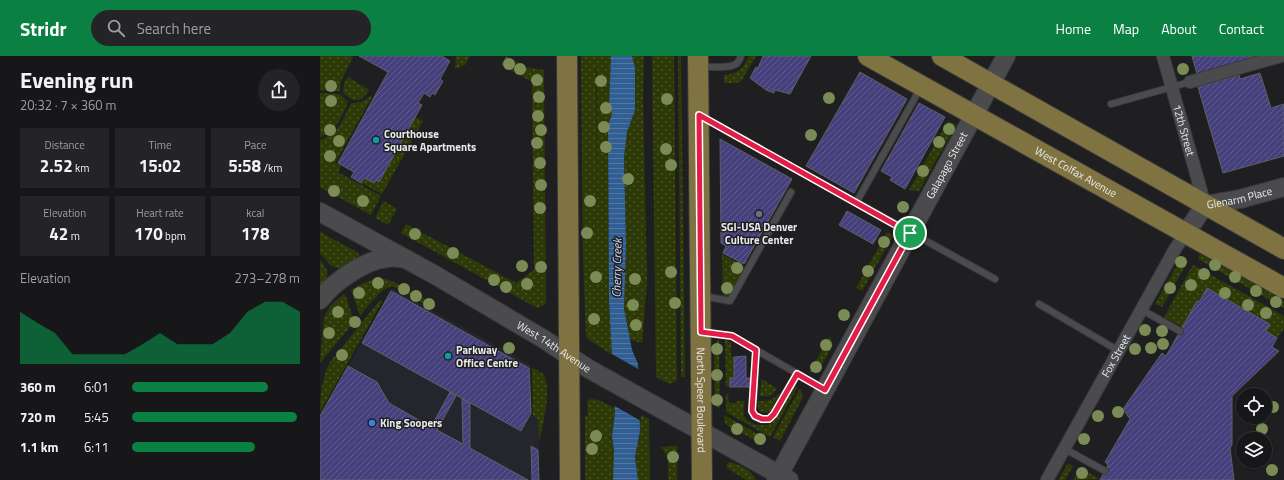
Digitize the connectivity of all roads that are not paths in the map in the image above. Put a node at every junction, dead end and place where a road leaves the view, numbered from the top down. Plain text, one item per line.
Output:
1 (567, 56) edge
2 (742, 56) edge
3 (868, 56) edge
4 (942, 56) edge
5 (1006, 56) edge
6 (1163, 56) edge
7 (1281, 56) edge
8 (698, 61) edge
9 (1190, 82) joint
10 (991, 83) junction
11 (921, 86) junction
12 (1172, 87) junction
13 (1111, 104) dead end
14 (699, 115) junction
15 (974, 115) junction
16 (1284, 187) edge
17 (791, 192) dead end
18 (856, 203) junction
19 (1205, 205) junction
20 (320, 212) edge
21 (910, 233) junction
22 (1186, 233) junction
23 (1284, 249) edge
24 (407, 259) junction
25 (995, 279) dead end
26 (1284, 288) edge
27 (700, 296) junction
28 (320, 300) edge
29 (1039, 304) dead end
30 (1142, 310) junction
31 (1180, 331) dead end
32 (701, 332) junction
33 (756, 350) junction
34 (1119, 351) junction
35 (570, 357) junction
36 (797, 374) junction
37 (825, 390) junction
38 (702, 432) junction
39 (1065, 448) junction
40 (1105, 471) dead end
41 (781, 478) edge
42 (570, 480) edge
43 (702, 480) edge
44 (1047, 480) edge

1 - 35 main road
2 - 8 lane
3 - 11 main road, West Colfax Avenue
4 - 10 main road
5 - 10 main road, Galapago Street
6 - 12 street, 12th Street
7 - 9 street
8 - 14 main road, North Speer Boulevard
9 - 12 lane
10 - 15 main road, Galapago Street
10 - 19 main road
11 - 15 main road, West Colfax Avenue
11 - 18 lane
12 - 13 lane
12 - 19 street, 12th Street
14 - 18 lane
14 - 27 main road, North Speer Boulevard
15 - 21 main road, Galapago Street
15 - 22 main road, West Colfax Avenue
16 - 19 main road, Glenarm Place
17 - 27 lane
18 - 21 lane
19 - 22 main road, Glenarm Place
19 - 23 main road
20 - 24 main road, West 14th Avenue
21 - 25 lane
21 - 37 main road, Galapago Street
22 - 26 main road, West Colfax Avenue
22 - 30 street, Fox Street
24 - 28 main road
24 - 35 main road, West 14th Avenue
27 - 32 main road, North Speer Boulevard
29 - 34 lane
30 - 31 lane
30 - 34 street, Fox Street
32 - 33 lane
32 - 38 main road, North Speer Boulevard
33 - 36 lane
33 - 36 lane
34 - 39 street, Fox Street
35 - 38 main road, West 14th Avenue
35 - 42 main road
36 - 37 lane
37 - 41 main road, Galapago Street
38 - 41 main road, West 14th Avenue
38 - 43 main road, North Speer Boulevard
39 - 40 lane
39 - 44 street, Fox Street

